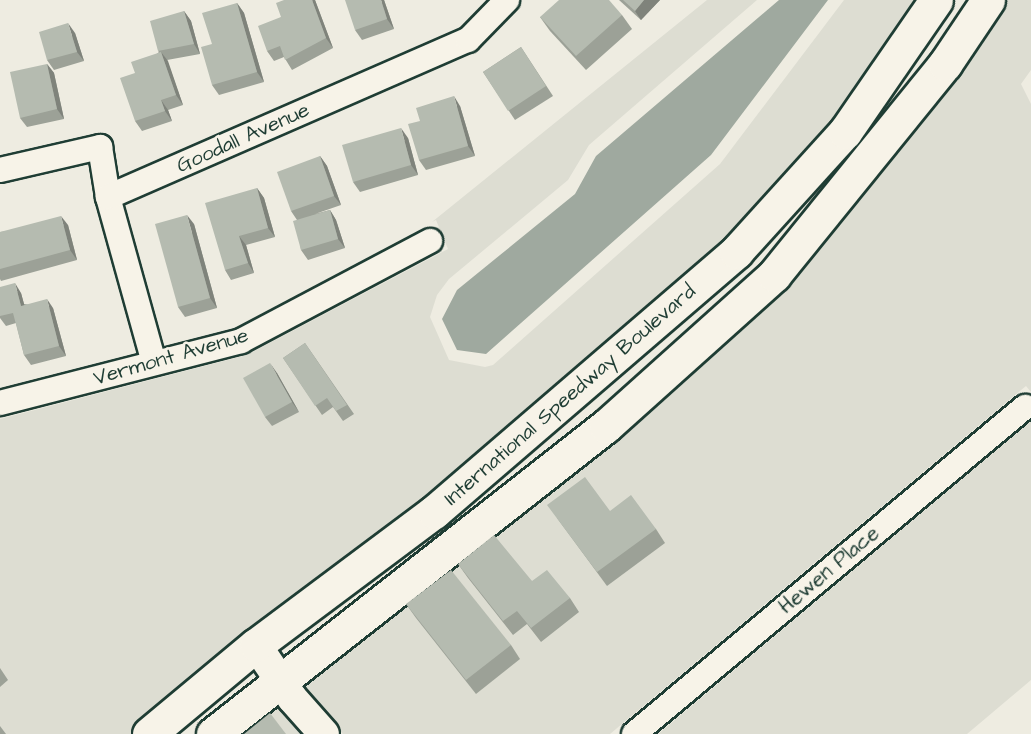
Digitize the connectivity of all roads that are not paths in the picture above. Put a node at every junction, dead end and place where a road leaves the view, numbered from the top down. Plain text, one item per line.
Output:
1 (507, 0) edge
2 (936, 0) edge
3 (988, 0) edge
4 (0, 170) edge
5 (108, 197) junction
6 (430, 241) dead end
7 (154, 363) junction
8 (0, 403) edge
9 (1025, 407) dead end
10 (256, 645) junction
11 (281, 679) junction
12 (149, 734) edge
13 (213, 734) edge
14 (324, 734) edge
15 (634, 734) edge

1 - 5 street, Goodall Avenue
2 - 10 main road, International Speedway Boulevard
3 - 11 main road, International Speedway Boulevard
4 - 5 street
5 - 7 street
6 - 7 street, Vermont Avenue
7 - 8 street, Vermont Avenue
9 - 15 street, Hewen Place
10 - 11 street
10 - 12 main road, International Speedway Boulevard
11 - 13 main road, International Speedway Boulevard
11 - 14 street

